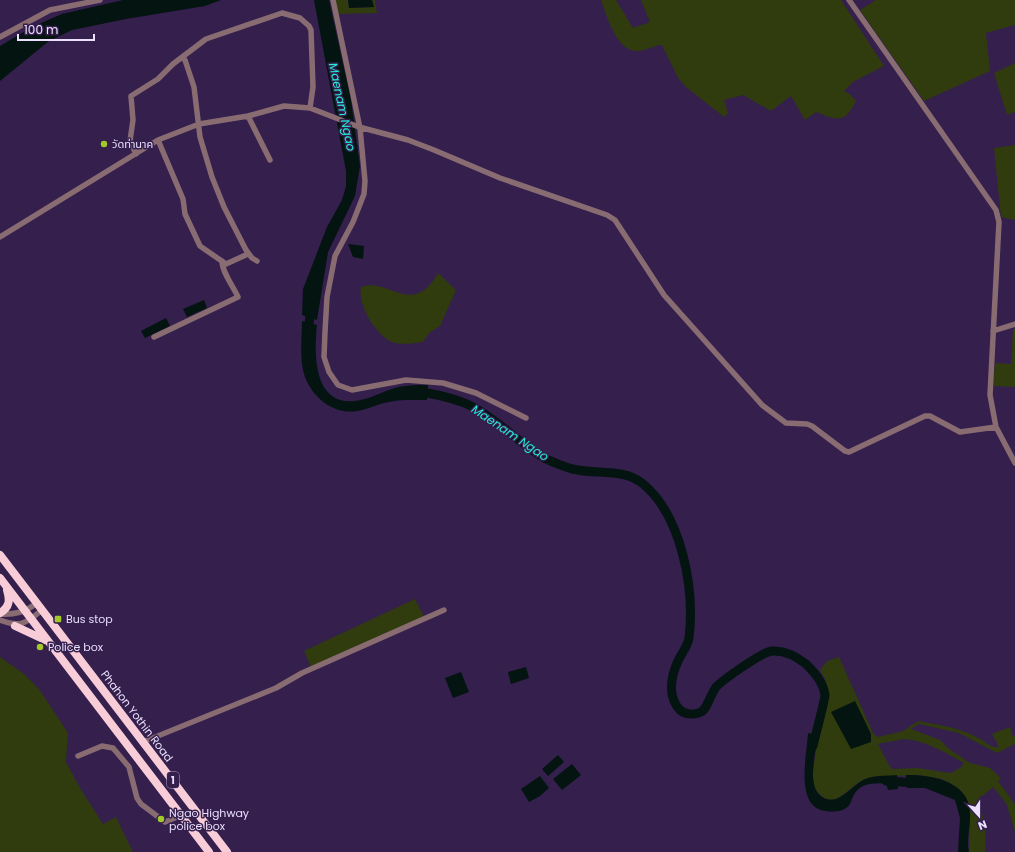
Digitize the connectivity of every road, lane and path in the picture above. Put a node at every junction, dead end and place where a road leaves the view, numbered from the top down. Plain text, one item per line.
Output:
1 (100, 0) edge
2 (333, 0) edge
3 (849, 0) edge
4 (0, 37) edge
5 (182, 58) junction
6 (310, 108) junction
7 (248, 116) junction
8 (199, 124) junction
9 (359, 128) junction
10 (158, 140) junction
11 (136, 154) junction
12 (270, 160) dead end
13 (0, 237) edge
14 (248, 254) junction
15 (222, 261) junction
16 (257, 261) dead end
17 (1015, 324) edge
18 (993, 332) junction
19 (154, 338) dead end
20 (526, 418) dead end
21 (996, 427) junction
22 (1015, 463) edge
23 (0, 555) edge
24 (0, 578) edge
25 (6, 586) junction
26 (37, 603) junction
27 (42, 610) junction
28 (444, 610) dead end
29 (26, 611) junction
30 (0, 613) edge
31 (31, 619) junction
32 (0, 620) edge
33 (15, 626) junction
34 (49, 642) junction
35 (143, 742) junction
36 (78, 756) dead end
37 (182, 815) junction
38 (209, 852) edge
39 (228, 852) edge

1 - 4 street
2 - 9 street
3 - 18 street
5 - 6 street
5 - 8 street
5 - 11 street
6 - 7 street
6 - 9 street
7 - 8 street
7 - 12 street
8 - 10 street
8 - 14 street
9 - 20 street
9 - 21 street
10 - 11 street
10 - 15 street
11 - 13 street
14 - 15 street
14 - 16 street
15 - 19 street
17 - 18 street
18 - 21 street
21 - 22 street
23 - 26 highway, Phahon Yothin Road / 1
24 - 25 highway, 1
25 - 29 highway, 1
25 - 30 highway
26 - 27 highway, Phahon Yothin Road / 1
26 - 29 street
27 - 31 street
27 - 35 highway, Phahon Yothin Road / 1
28 - 35 street
29 - 30 street
29 - 31 highway, 1
31 - 33 street
31 - 34 highway, 1
32 - 33 street
33 - 34 highway
34 - 37 highway, 1
35 - 39 highway, Phahon Yothin Road / 1
36 - 37 street
37 - 38 highway, 1

